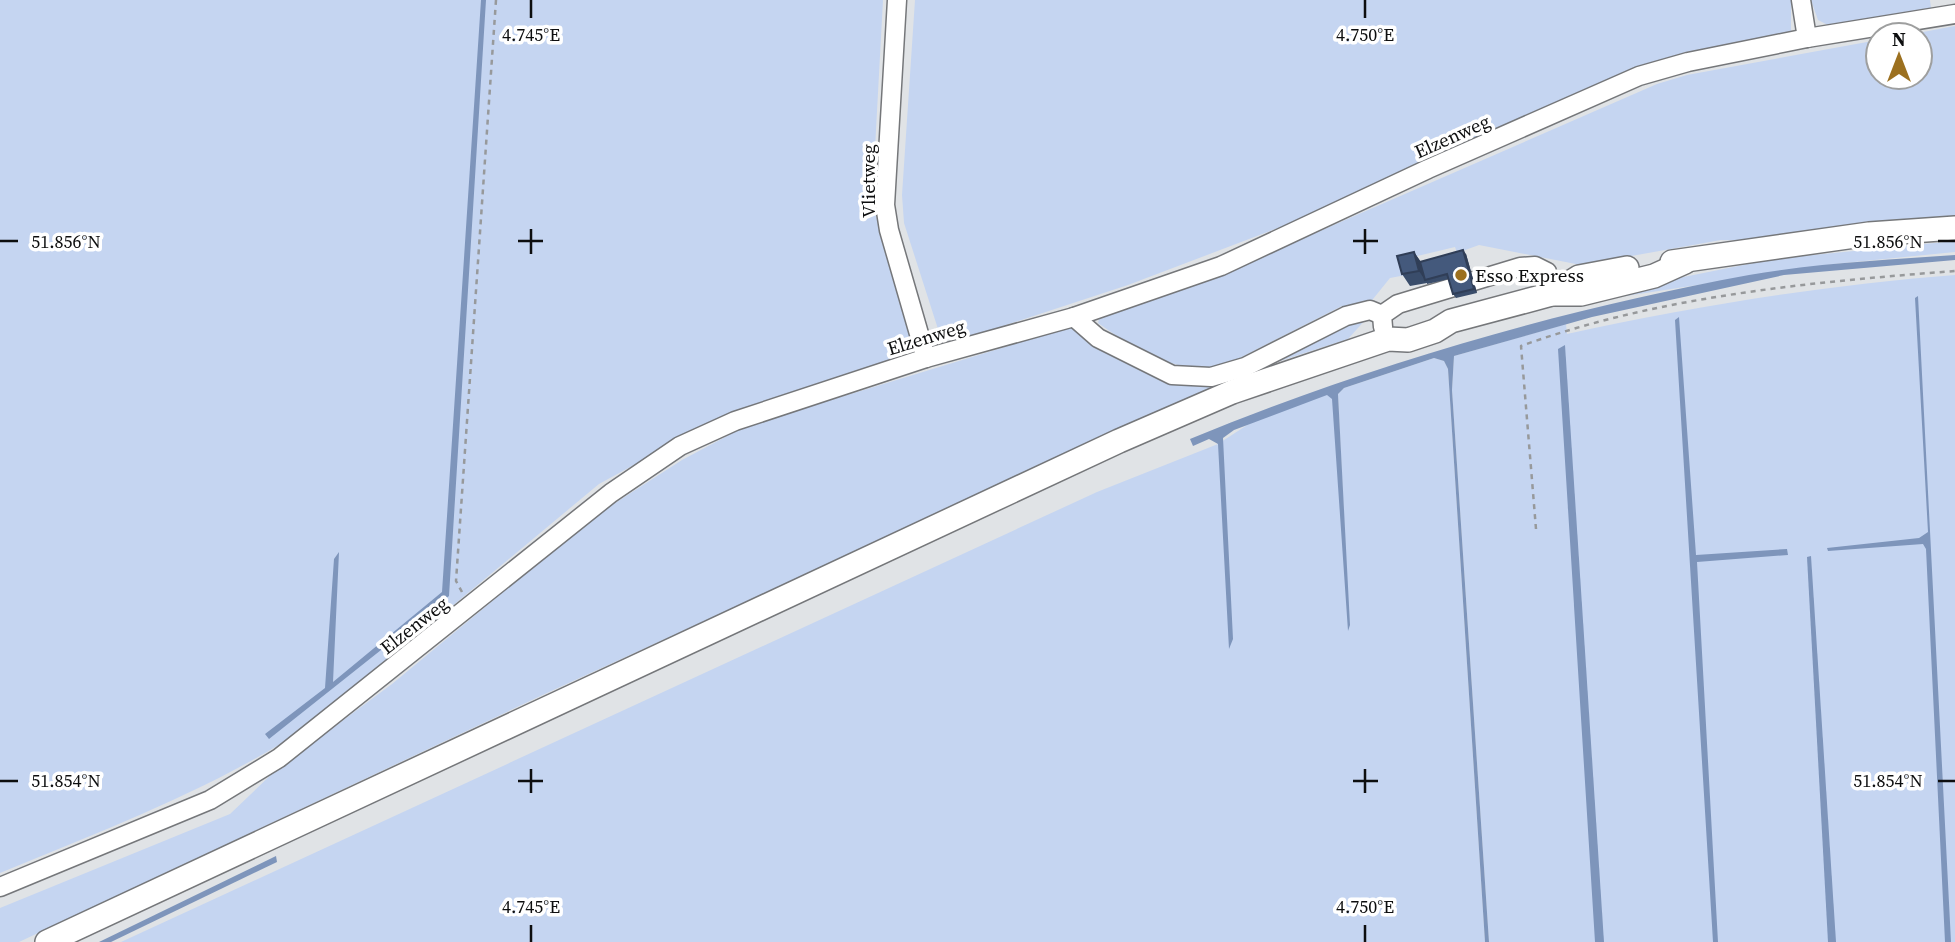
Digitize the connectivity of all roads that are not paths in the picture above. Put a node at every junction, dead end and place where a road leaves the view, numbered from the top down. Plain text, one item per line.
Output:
1 (897, 0) edge
2 (1801, 0) edge
3 (1955, 14) edge
4 (1807, 37) junction
5 (1955, 228) edge
6 (1552, 294) junction
7 (1381, 315) junction
8 (1074, 317) junction
9 (1388, 339) junction
10 (926, 358) junction
11 (0, 887) edge
12 (47, 942) edge

1 - 10 street, Vlietweg
2 - 4 street
3 - 4 street, Elzenweg
4 - 8 street, Elzenweg
5 - 6 main road
6 - 7 street
6 - 9 main road
7 - 8 street
7 - 9 street
8 - 10 street, Elzenweg
9 - 12 main road
10 - 11 street, Elzenweg

